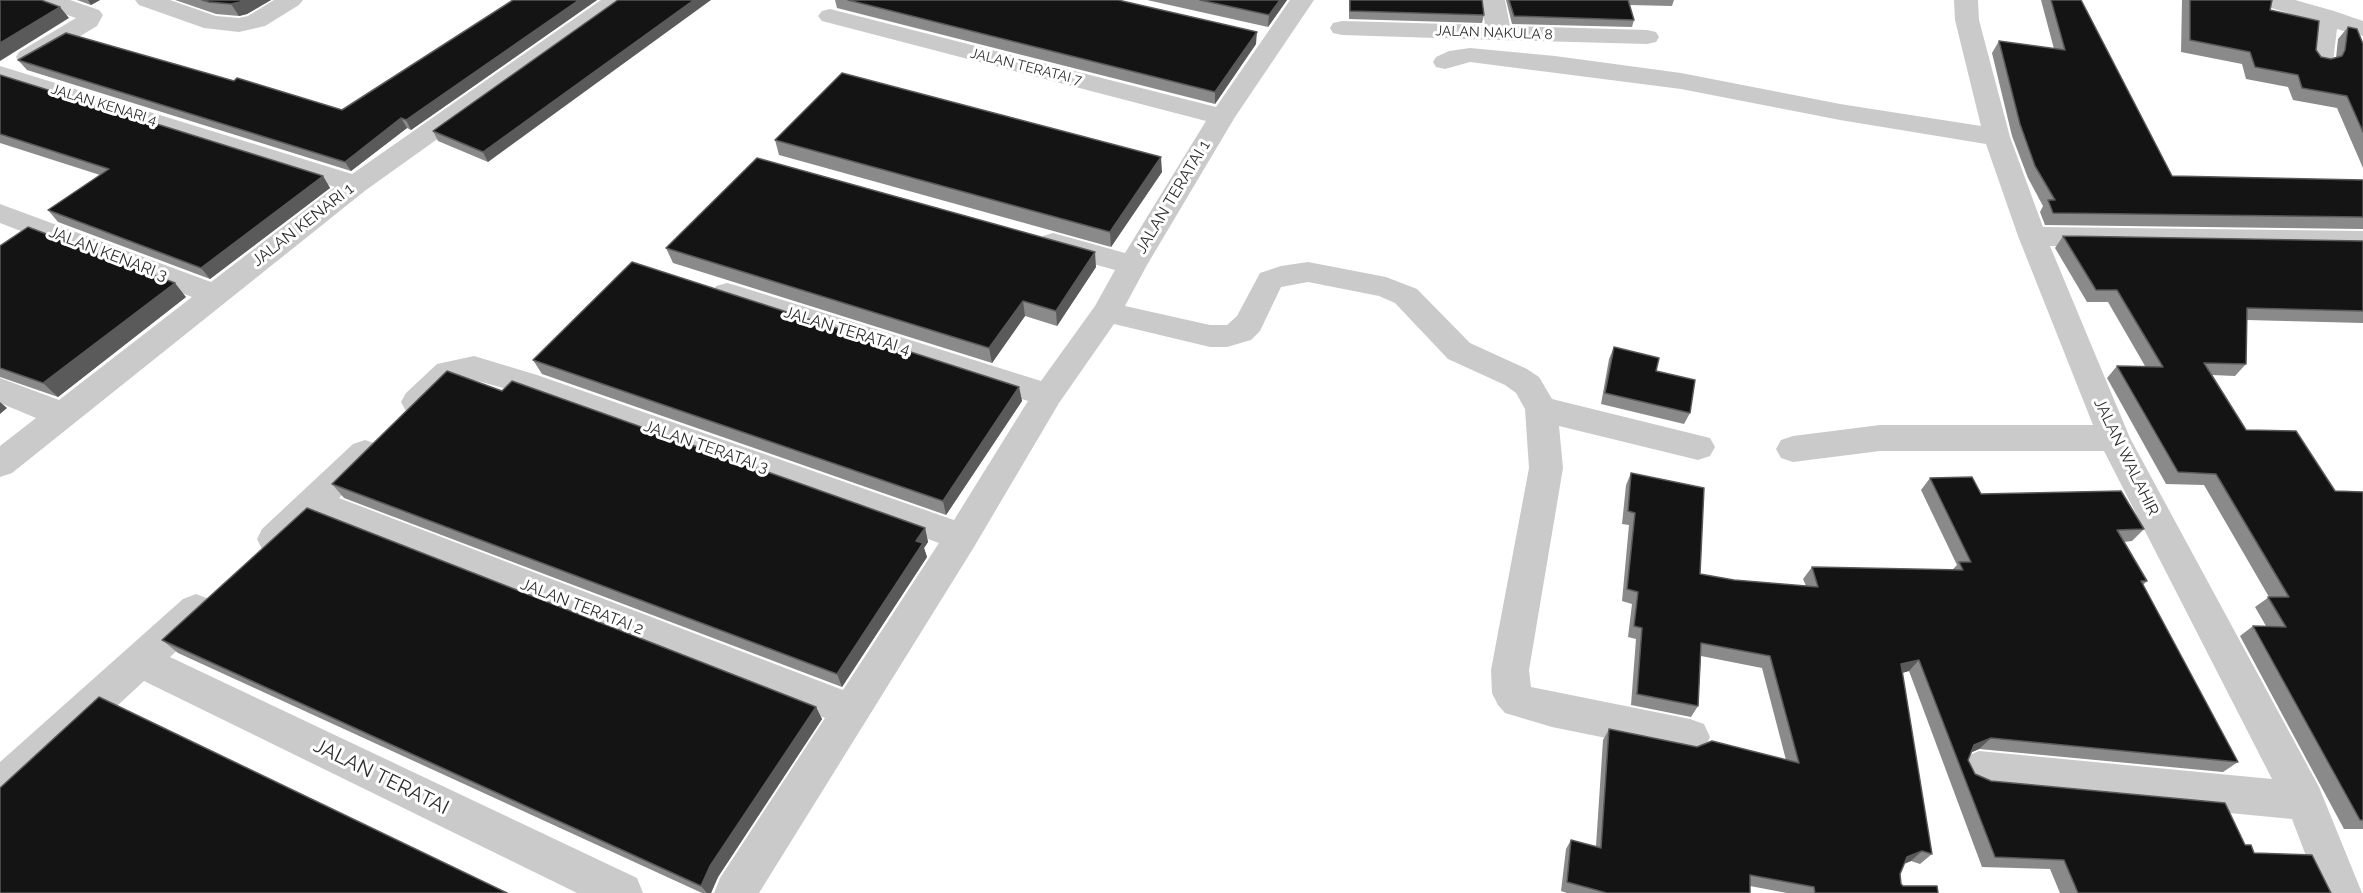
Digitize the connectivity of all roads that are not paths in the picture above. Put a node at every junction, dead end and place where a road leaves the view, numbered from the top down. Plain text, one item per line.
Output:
1 (46, 0) edge
2 (147, 0) edge
3 (291, 0) edge
4 (617, 0) edge
5 (1302, 0) edge
6 (1493, 0) edge
7 (1966, 0) edge
8 (2270, 0) edge
9 (830, 16) dead end
10 (2326, 16) junction
11 (1342, 28) dead end
12 (2363, 29) edge
13 (1499, 33) junction
14 (1647, 37) dead end
15 (1445, 62) dead end
16 (2321, 62) edge
17 (0, 73) edge
18 (1222, 117) junction
19 (1997, 137) junction
20 (356, 184) junction
21 (0, 213) edge
22 (1030, 236) edge
23 (2032, 236) junction
24 (2363, 241) edge
25 (1132, 265) junction
26 (702, 285) edge
27 (215, 295) junction
28 (1107, 312) junction
29 (0, 390) edge
30 (1048, 395) junction
31 (1541, 409) junction
32 (63, 415) junction
33 (2114, 438) junction
34 (1698, 447) dead end
35 (1793, 449) dead end
36 (0, 464) edge
37 (314, 503) junction
38 (962, 537) junction
39 (253, 558) edge
40 (218, 590) edge
41 (140, 661) junction
42 (851, 711) junction
43 (1690, 737) dead end
44 (1979, 770) dead end
45 (0, 788) edge
46 (2305, 801) junction
47 (622, 893) edge
48 (735, 893) edge
49 (2341, 893) edge

1 - 17 street, JALAN KENARI 4
2 - 3 street
4 - 20 street, JALAN KENARI 1
5 - 18 street, JALAN TERATAI 1
6 - 13 street
7 - 19 street, JALAN WALAHIR
8 - 10 street
9 - 18 street, JALAN TERATAI 7
10 - 12 street
10 - 16 street
11 - 13 street, JALAN NAKULA 8
13 - 14 street, JALAN NAKULA 8
15 - 19 street
17 - 20 street, JALAN KENARI 4
18 - 25 street, JALAN TERATAI 1
19 - 23 street, JALAN WALAHIR
20 - 27 street, JALAN KENARI 1
21 - 27 street, JALAN KENARI 3
22 - 25 street
23 - 24 street
23 - 33 street, JALAN WALAHIR
25 - 28 street, JALAN TERATAI 1
26 - 30 street, JALAN TERATAI 4
27 - 32 street, JALAN KENARI 1
28 - 30 street, JALAN TERATAI 1
28 - 31 street
29 - 32 street
30 - 38 street, JALAN TERATAI 1
31 - 34 street
31 - 43 street
32 - 36 street, JALAN KENARI 1
33 - 35 street
33 - 46 street, JALAN WALAHIR
37 - 38 street, JALAN TERATAI 3
37 - 39 street
37 - 42 street, JALAN TERATAI 2
38 - 42 street, JALAN TERATAI 1
40 - 41 street
41 - 45 street
41 - 47 street, JALAN TERATAI
42 - 48 street, JALAN TERATAI 1
44 - 46 street
46 - 49 street, JALAN WALAHIR

